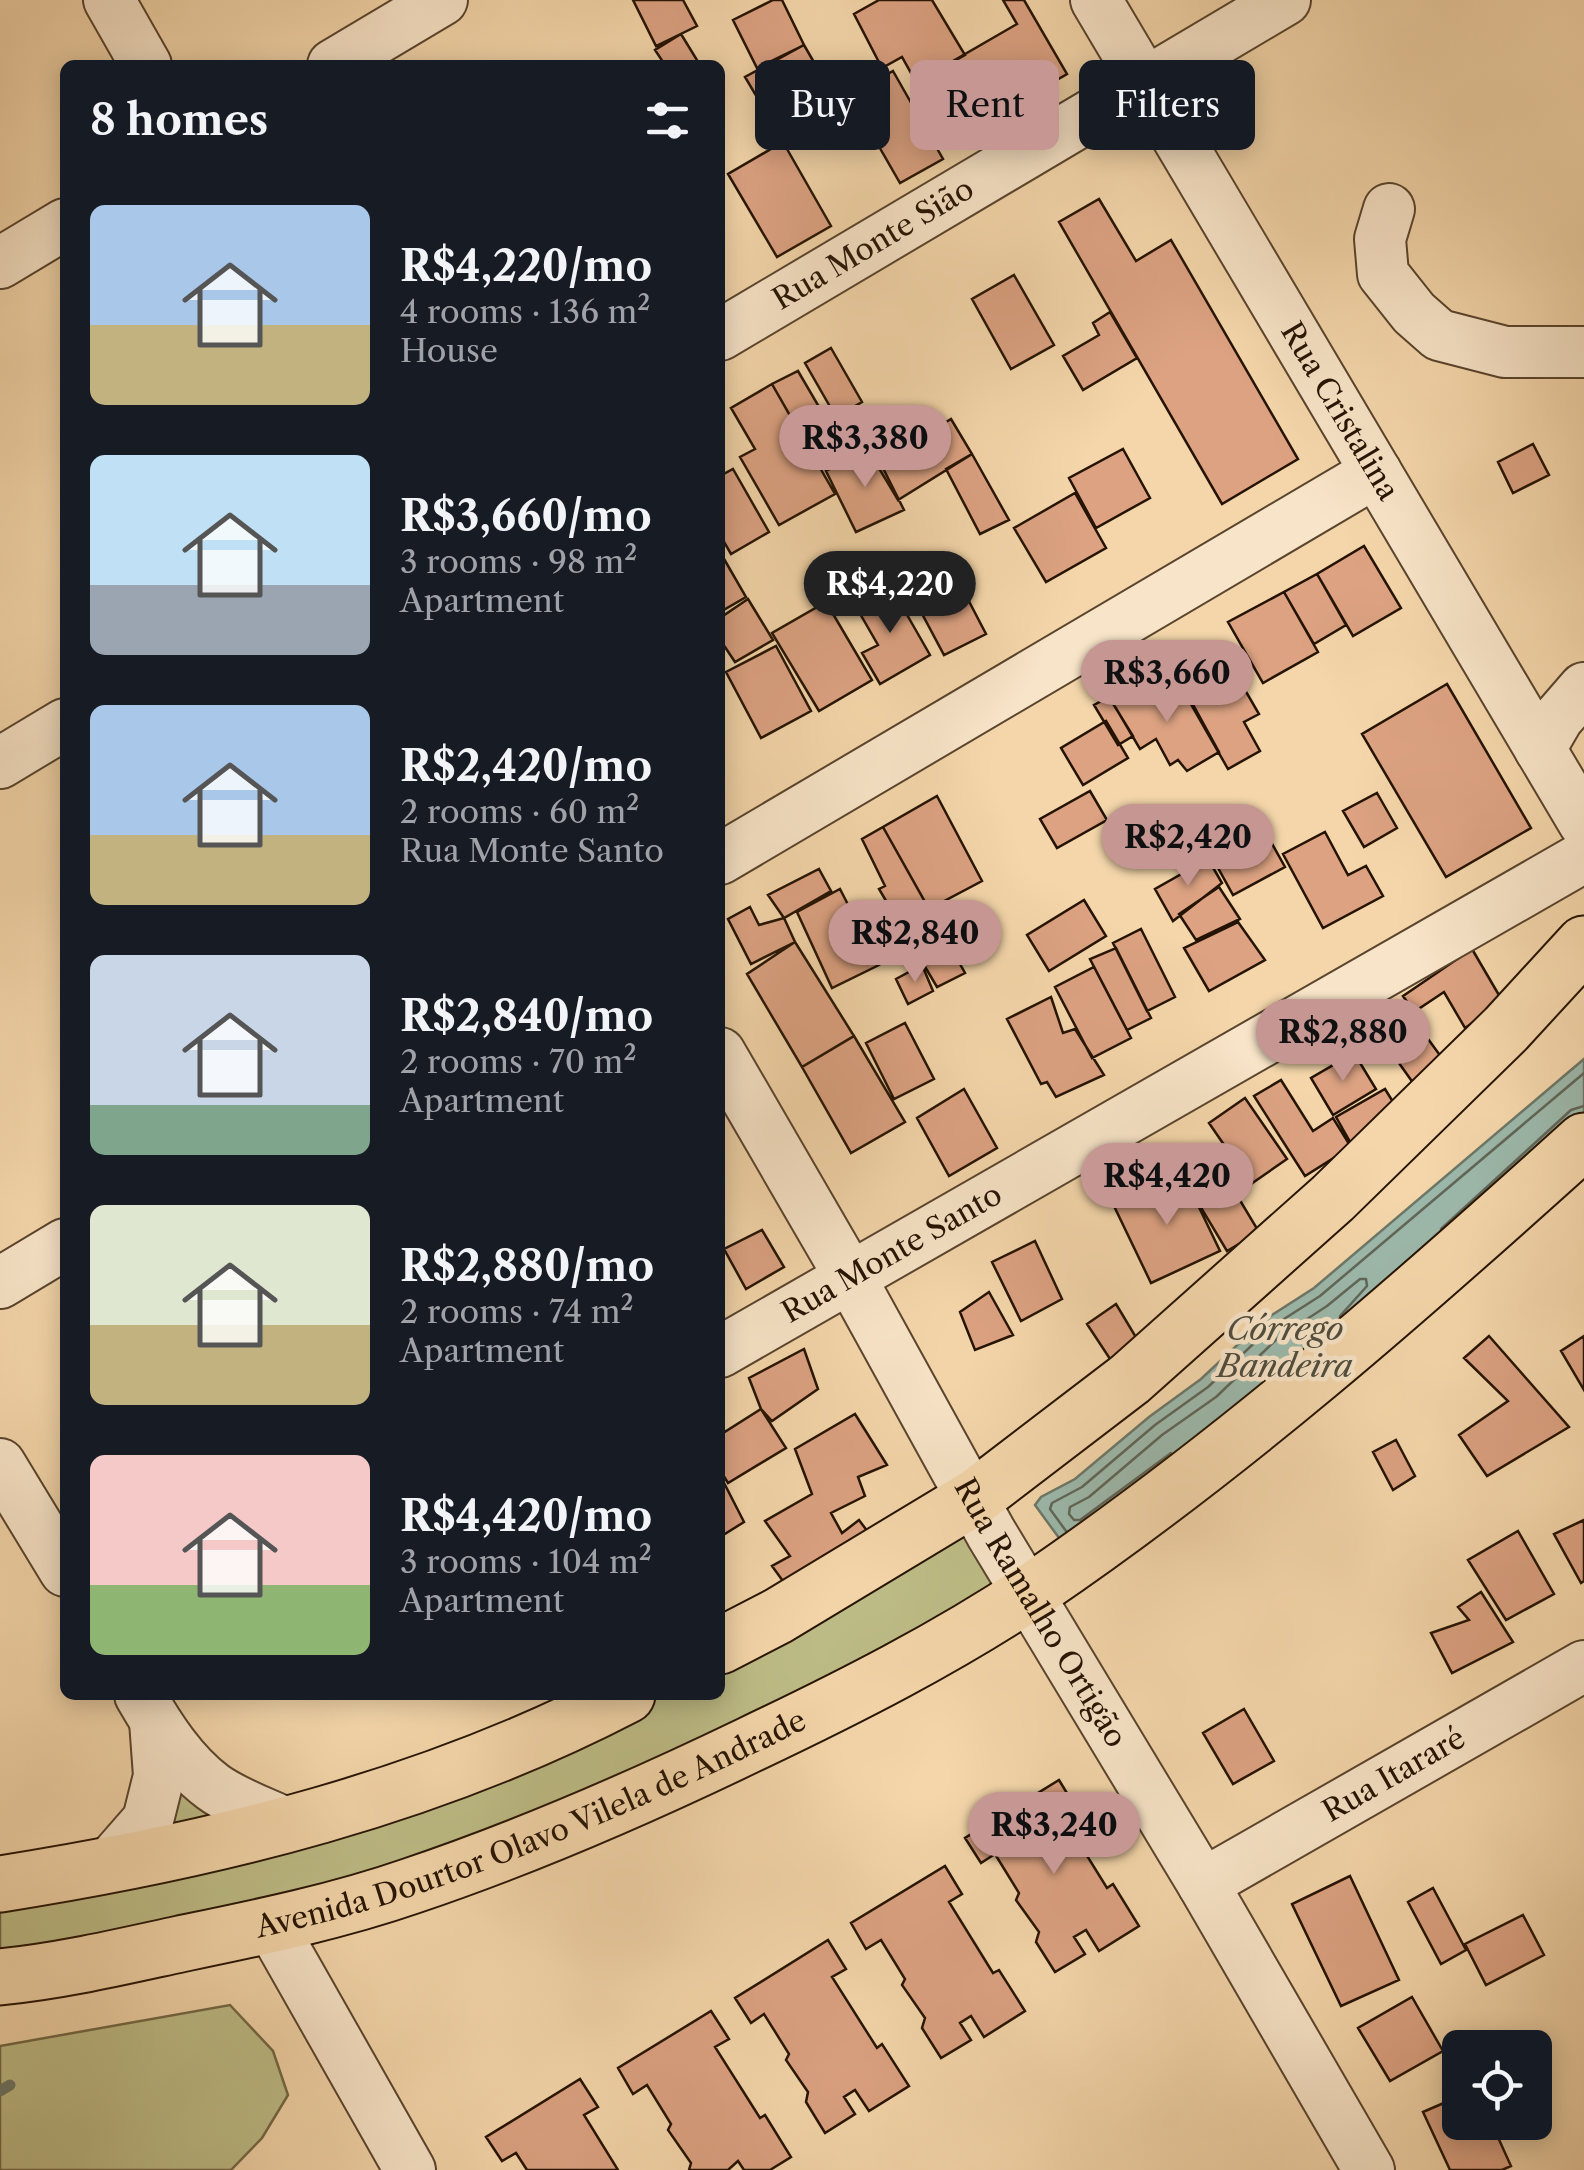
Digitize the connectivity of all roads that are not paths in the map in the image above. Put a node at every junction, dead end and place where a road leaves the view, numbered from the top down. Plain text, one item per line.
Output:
1 (108, 0) edge
2 (442, 0) edge
3 (1096, 0) edge
4 (1285, 0) edge
5 (143, 60) edge
6 (341, 60) edge
7 (1131, 60) edge
8 (1182, 60) edge
9 (1079, 121) edge
10 (1184, 150) edge
11 (1389, 209) dead end
12 (60, 227) edge
13 (0, 263) edge
14 (725, 332) edge
15 (1584, 352) edge
16 (1376, 472) junction
17 (1584, 688) edge
18 (60, 727) edge
19 (1540, 749) junction
20 (0, 762) edge
21 (1584, 823) edge
22 (725, 856) edge
23 (1584, 857) edge
24 (1584, 944) edge
25 (725, 1062) edge
26 (1584, 1141) edge
27 (60, 1247) edge
28 (850, 1277) junction
29 (0, 1282) edge
30 (725, 1349) edge
31 (0, 1464) edge
32 (970, 1499) junction
33 (60, 1564) edge
34 (1029, 1592) junction
35 (725, 1643) edge
36 (1584, 1666) edge
37 (616, 1700) edge
38 (147, 1708) edge
39 (290, 1825) junction
40 (106, 1867) junction
41 (0, 1884) edge
42 (1203, 1884) junction
43 (271, 1925) junction
44 (0, 1977) edge
45 (410, 2170) edge
46 (1369, 2170) edge

1 - 5 street
2 - 6 street
3 - 7 street, Rua Cristalina
4 - 8 street, Rua Monte Sião
9 - 14 street, Rua Monte Sião
10 - 16 street, Rua Cristalina
11 - 15 street
12 - 13 street
16 - 19 street, Rua Cristalina
16 - 22 street
17 - 19 street
18 - 20 street
19 - 21 street, Rua Cristalina
23 - 28 street, Rua Monte Santo
24 - 32 main road
25 - 28 street, Rua Ramalho Ortigão
26 - 34 main road, Avenida Dourtor Olavo Vilela de Andrade
27 - 29 street
28 - 30 street, Rua Monte Santo
28 - 32 street, Rua Ramalho Ortigão
31 - 33 street
32 - 34 street, Rua Ramalho Ortigão
32 - 35 main road
34 - 42 street, Rua Ramalho Ortigão
34 - 43 main road, Avenida Dourtor Olavo Vilela de Andrade
36 - 42 street, Rua Itararé
37 - 39 main road
38 - 39 street
38 - 40 street
39 - 40 main road
40 - 41 main road
42 - 46 street, Rua Ramalho Ortigão
43 - 44 main road, Avenida Dourtor Olavo Vilela de Andrade
43 - 45 street

